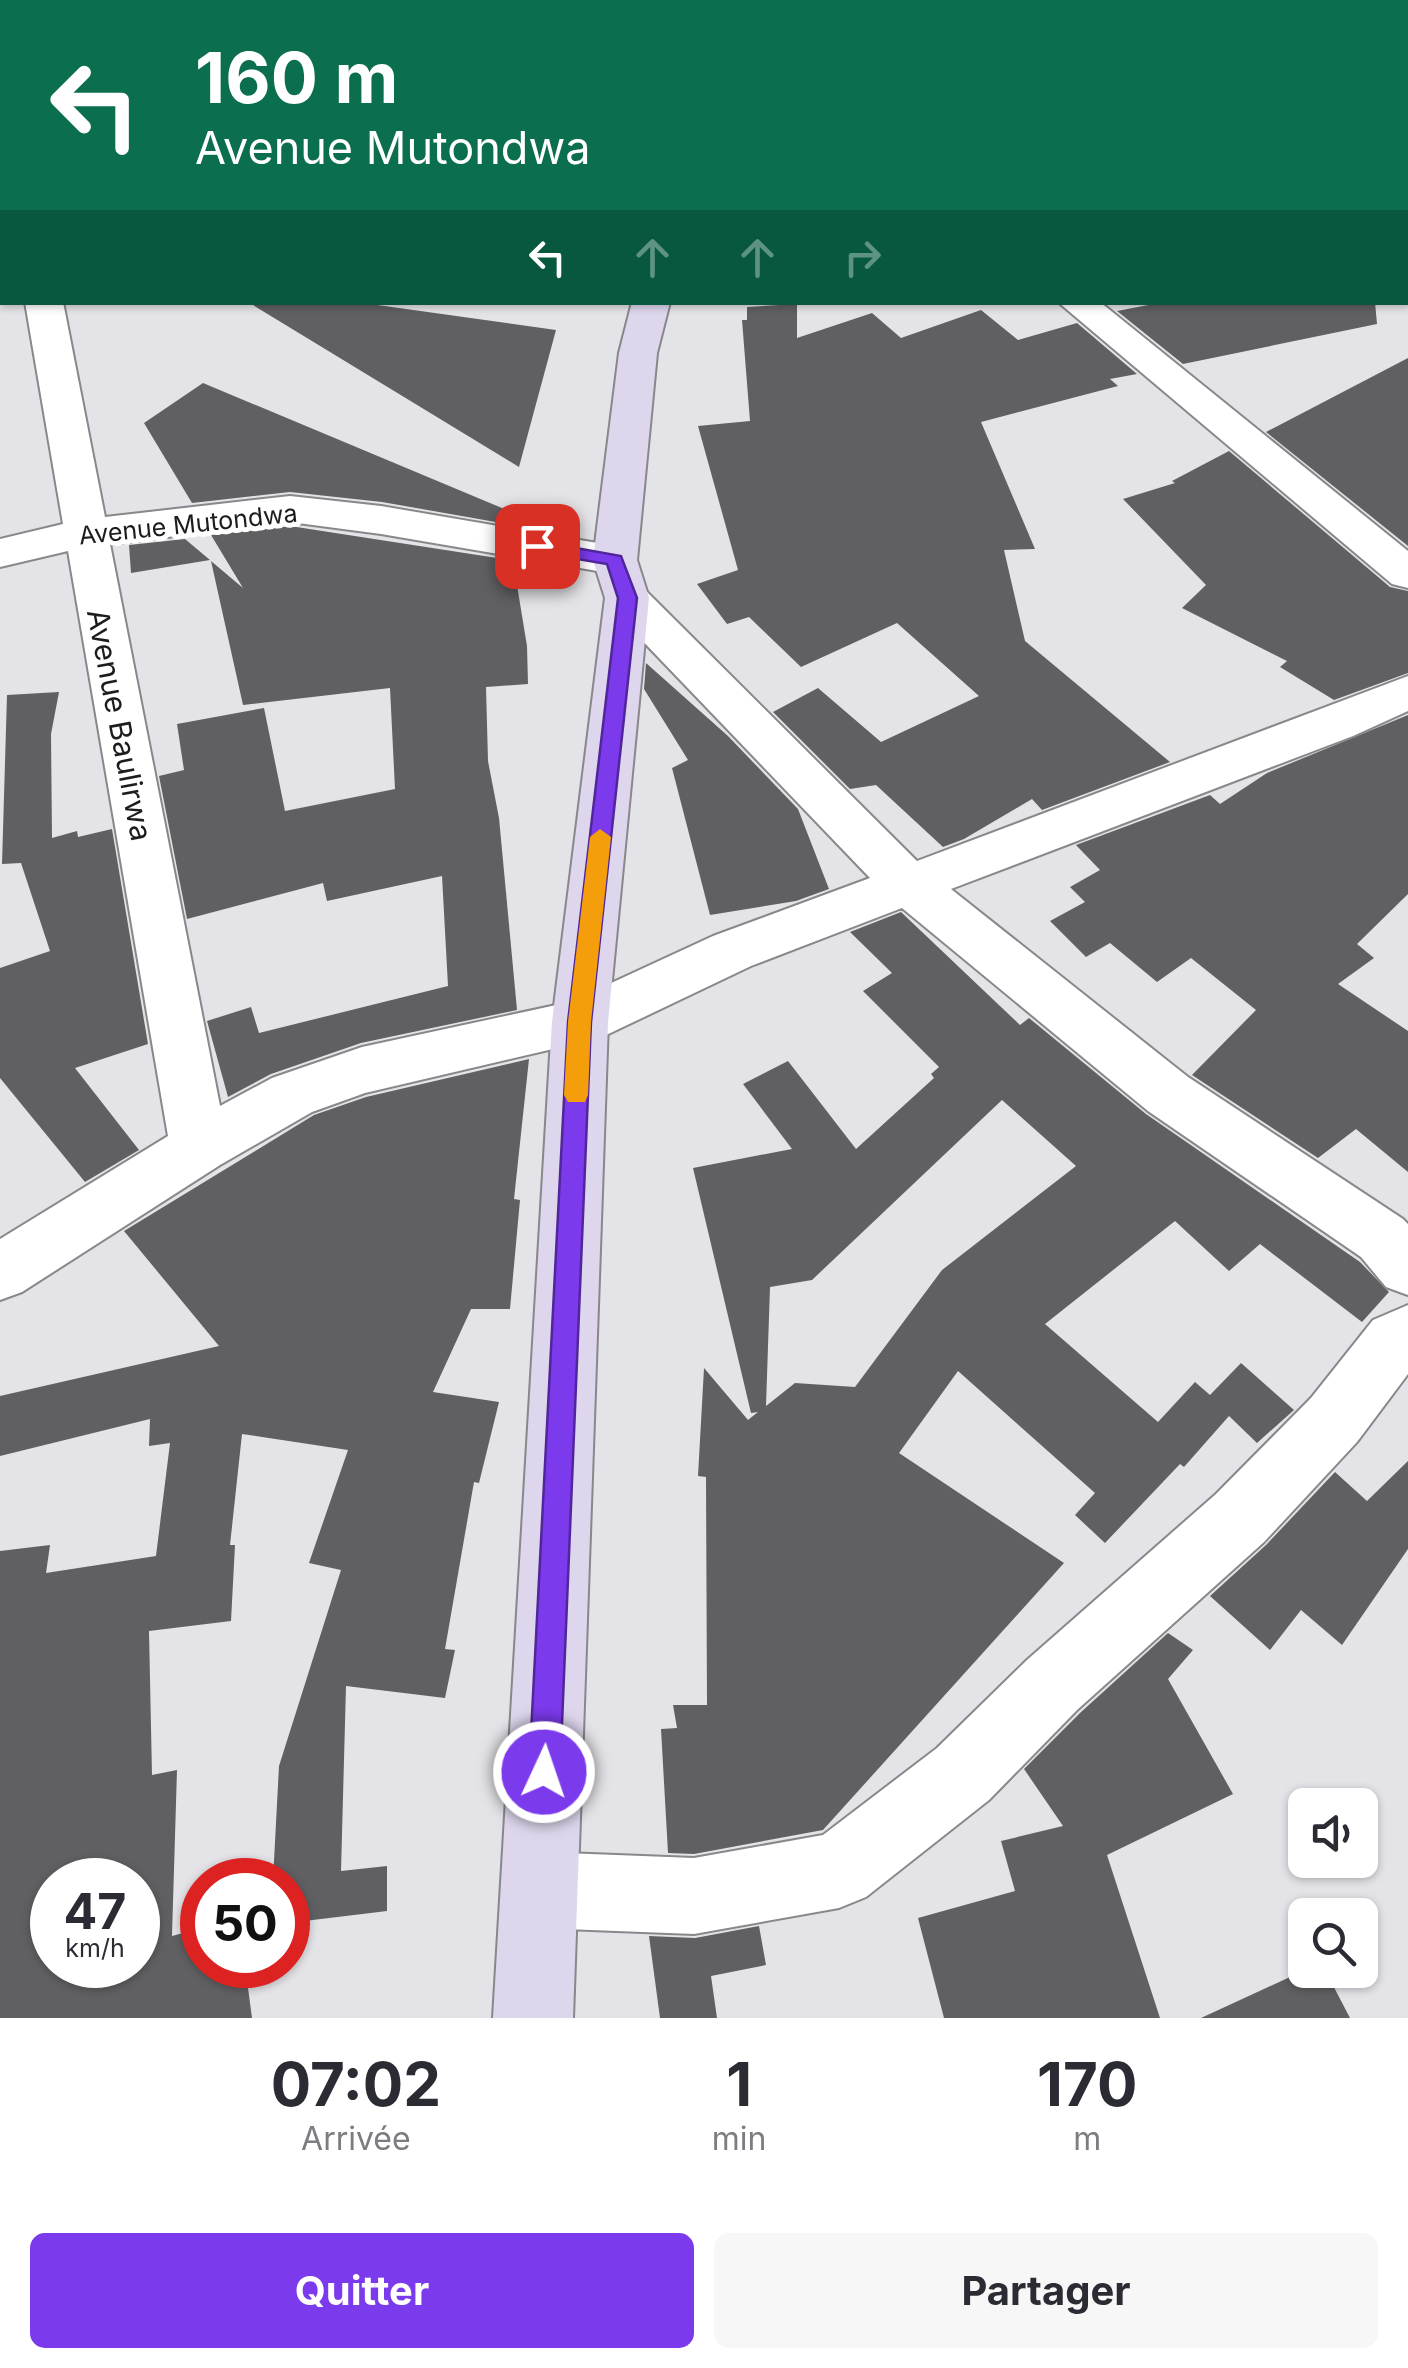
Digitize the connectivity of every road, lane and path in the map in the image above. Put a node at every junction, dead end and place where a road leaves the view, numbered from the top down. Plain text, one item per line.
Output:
1 (45, 305) edge
2 (650, 305) edge
3 (1080, 305) edge
4 (84, 533) junction
5 (0, 553) edge
6 (1408, 574) edge
7 (621, 579) junction
8 (1408, 692) edge
9 (907, 883) junction
10 (580, 1022) junction
11 (200, 1146) junction
12 (1408, 1267) edge
13 (0, 1272) edge
14 (1408, 1334) edge
15 (539, 1890) junction
16 (533, 2018) edge

1 - 4 street, Avenue Baulirwa
2 - 7 main road
3 - 6 street
4 - 5 street, Avenue Mutondwa
4 - 7 street, Avenue Mutondwa
4 - 11 street, Avenue Baulirwa
7 - 9 street
7 - 10 main road
8 - 9 street
9 - 10 street
9 - 12 street
10 - 11 street
10 - 15 main road
11 - 13 street
14 - 15 street
15 - 16 main road

